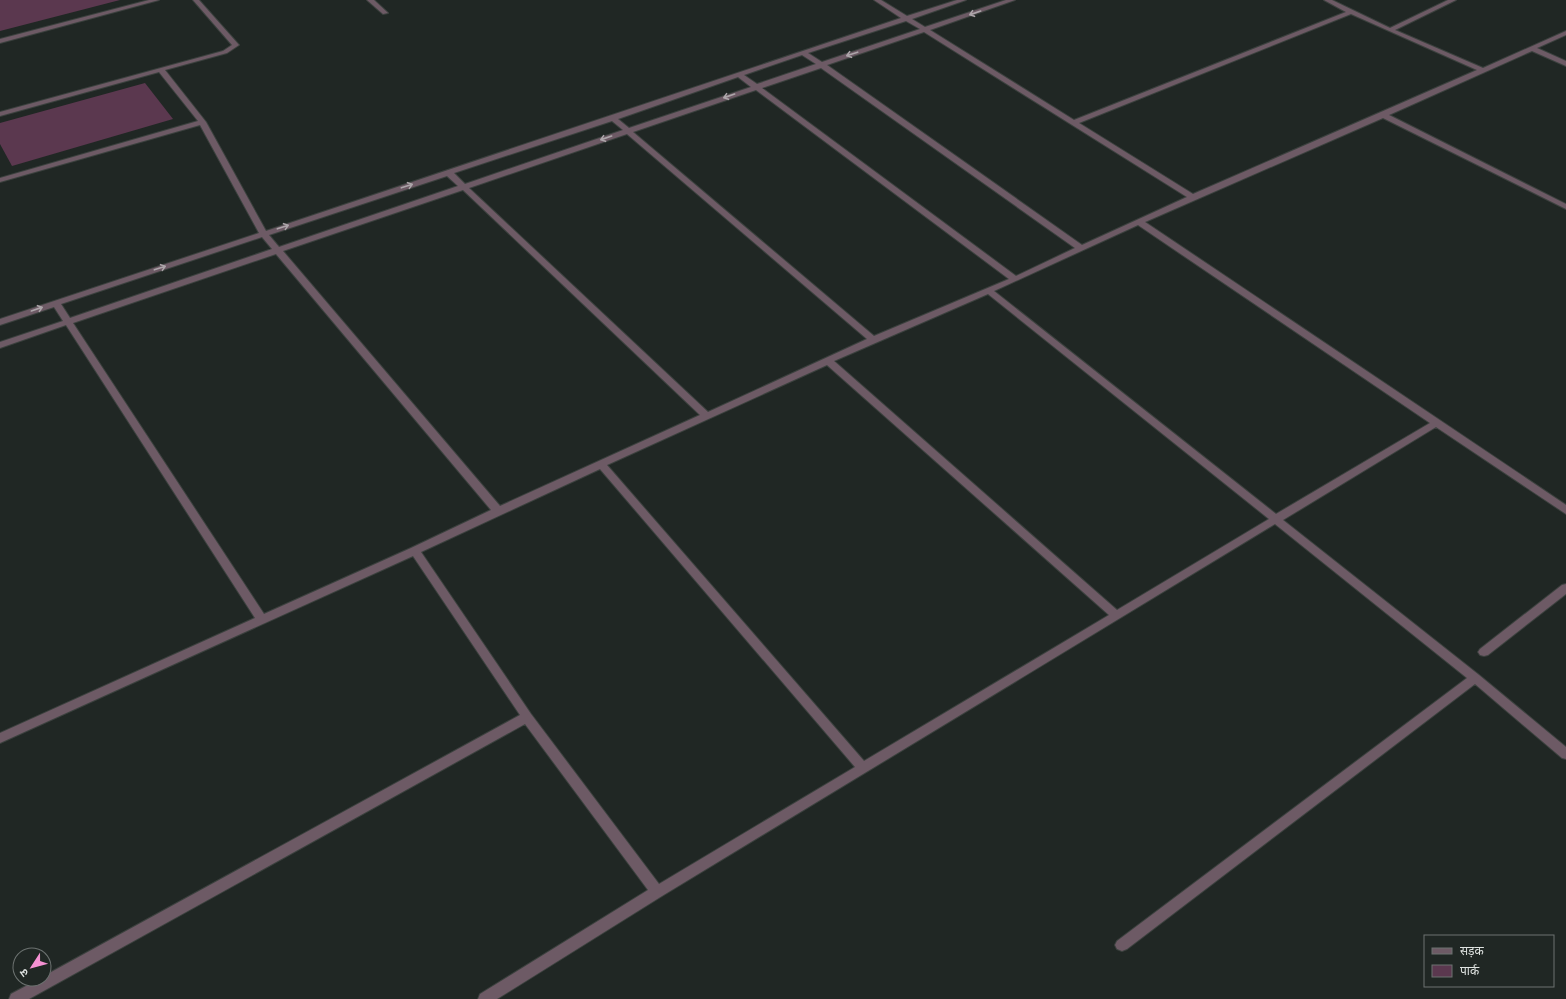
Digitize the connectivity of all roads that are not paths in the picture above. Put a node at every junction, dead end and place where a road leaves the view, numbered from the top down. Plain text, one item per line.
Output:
1 (156, 0) edge
2 (196, 0) edge
3 (370, 0) edge
4 (877, 0) edge
5 (963, 0) edge
6 (1012, 0) edge
7 (1327, 0) edge
8 (1453, 0) edge
9 (1351, 12) junction
10 (386, 13) dead end
11 (906, 19) junction
12 (926, 30) junction
13 (1390, 30) junction
14 (1566, 33) edge
15 (0, 41) edge
16 (1531, 48) junction
17 (803, 52) junction
18 (1566, 64) edge
19 (821, 65) junction
20 (161, 69) junction
21 (1483, 70) junction
22 (739, 74) junction
23 (755, 86) junction
24 (0, 114) edge
25 (1383, 115) junction
26 (613, 118) junction
27 (202, 122) junction
28 (1074, 122) junction
29 (627, 131) junction
30 (448, 172) junction
31 (0, 180) edge
32 (463, 187) junction
33 (1193, 197) junction
34 (1566, 207) edge
35 (1139, 222) junction
36 (263, 233) junction
37 (1082, 249) junction
38 (278, 250) junction
39 (1015, 279) junction
40 (988, 290) junction
41 (56, 303) junction
42 (0, 322) edge
43 (68, 322) junction
44 (873, 340) junction
45 (0, 345) edge
46 (828, 361) junction
47 (707, 416) junction
48 (1436, 423) junction
49 (601, 464) junction
50 (1566, 510) edge
51 (498, 511) junction
52 (1276, 519) junction
53 (415, 550) junction
54 (1566, 588) edge
55 (1116, 615) junction
56 (261, 619) junction
57 (1484, 652) dead end
58 (1475, 678) junction
59 (527, 716) junction
60 (0, 738) edge
61 (1566, 754) edge
62 (863, 768) junction
63 (657, 892) junction
64 (1122, 945) dead end
65 (16, 999) edge
66 (485, 999) edge

1 - 15 street
2 - 20 street
3 - 10 street
4 - 11 street
5 - 11 street
6 -> 12 street
7 - 9 street
8 - 13 street
9 - 13 street
9 - 28 street
11 - 12 street
11 - 17 street
12 -> 19 street
12 - 28 street
13 - 21 street
14 - 16 street
16 - 18 street
16 - 21 street
17 - 19 street
17 - 22 street
19 - 23 street
19 - 37 street
20 - 24 street
20 - 27 street
21 - 25 street
22 - 23 street
22 - 26 street
23 -> 29 street
23 - 39 street
25 - 33 street
25 - 34 street
26 - 29 street
26 - 30 street
27 - 31 street
27 - 36 street
28 - 33 street
29 -> 32 street
29 - 44 street
30 - 32 street
36 -> 30 street
32 - 38 street
32 - 47 street
33 - 35 street
35 - 37 street
35 - 48 street
36 - 38 street
41 -> 36 street
37 - 39 street
38 - 43 street
38 - 51 street
39 - 40 street
40 - 44 street
40 - 52 street
42 -> 41 street
41 - 43 street
43 - 45 street
43 - 56 street
44 - 46 street
46 - 47 street
46 - 55 street
47 - 49 street
48 - 50 street
48 - 52 street
49 - 51 street
49 - 62 street
51 - 53 street
52 - 55 street
52 - 58 street
53 - 56 street
53 - 59 street
54 - 57 street
55 - 62 street
56 - 60 street
58 - 61 street
58 - 64 street
59 - 63 street
59 - 65 street
62 - 63 street
63 - 66 street

